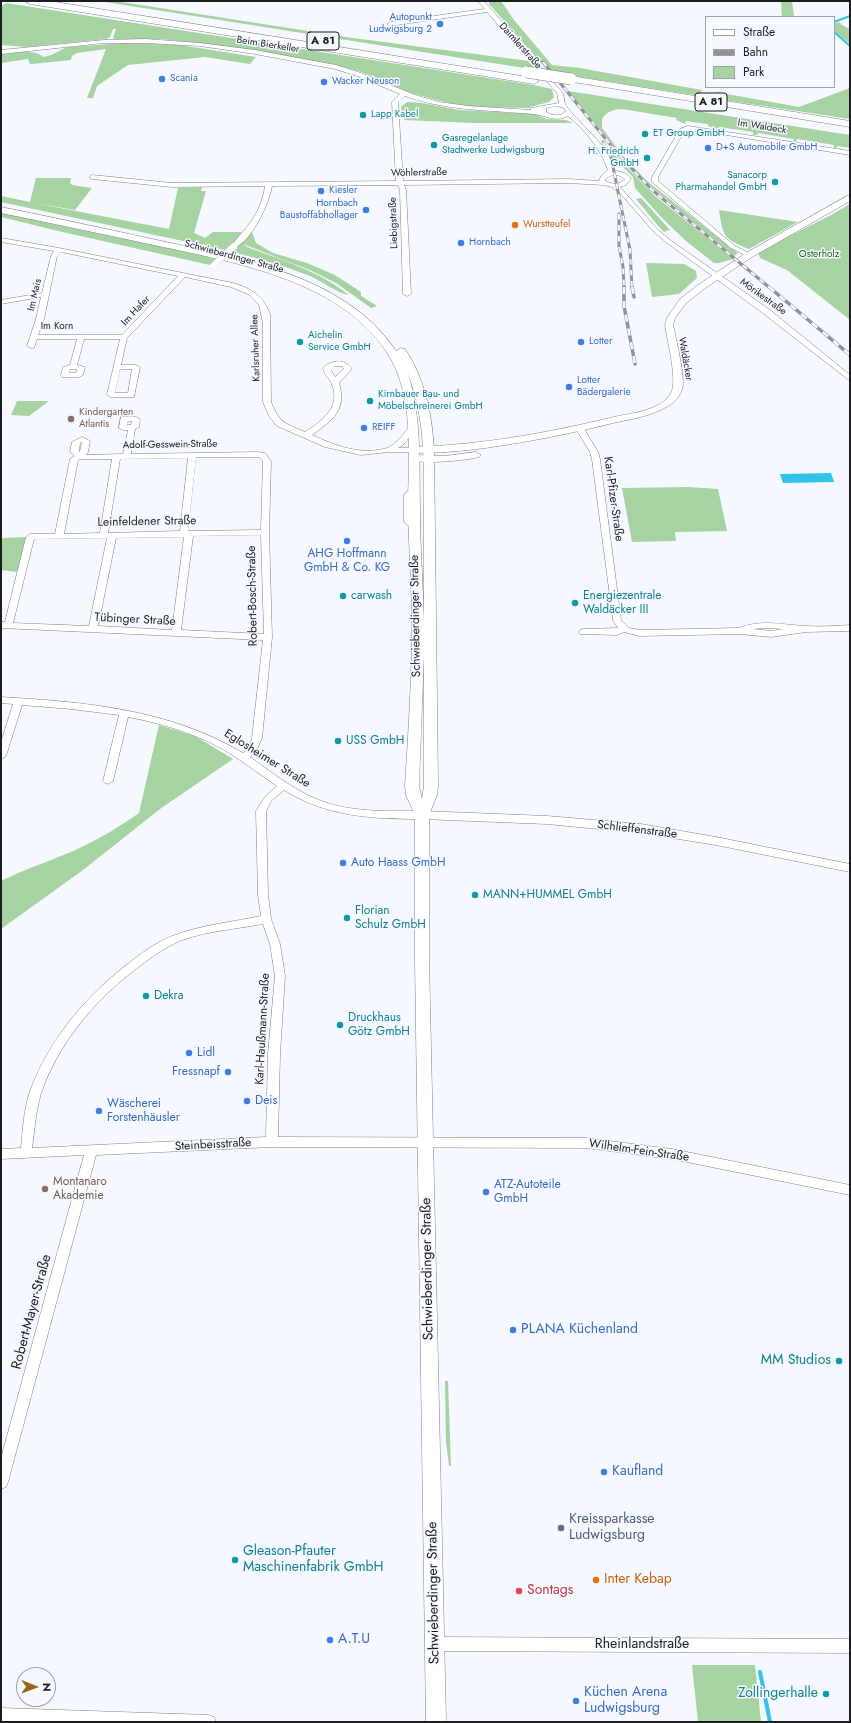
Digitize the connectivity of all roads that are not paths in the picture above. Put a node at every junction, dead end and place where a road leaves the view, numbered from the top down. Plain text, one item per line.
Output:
1 (30, 1) edge
2 (65, 1) edge
3 (481, 1) edge
4 (488, 10) junction
5 (390, 24) dead end
6 (53, 46) junction
7 (43, 48) junction
8 (2, 50) edge
9 (53, 53) dead end
10 (45, 54) dead end
11 (559, 92) junction
12 (404, 93) junction
13 (414, 97) junction
14 (396, 104) junction
15 (552, 105) junction
16 (563, 106) junction
17 (543, 111) junction
18 (569, 113) junction
19 (562, 116) junction
20 (579, 123) junction
21 (850, 124) edge
22 (850, 131) edge
23 (850, 153) edge
24 (607, 158) junction
25 (626, 176) junction
26 (92, 177) dead end
27 (605, 178) junction
28 (400, 183) junction
29 (270, 184) junction
30 (624, 184) junction
31 (614, 185) junction
32 (850, 198) edge
33 (1, 204) edge
34 (1, 210) edge
35 (661, 234) junction
36 (1, 240) edge
37 (58, 250) junction
38 (746, 257) junction
39 (212, 266) dead end
40 (183, 276) junction
41 (718, 276) junction
42 (46, 294) junction
43 (407, 294) dead end
44 (1, 302) edge
45 (34, 337) junction
46 (81, 337) junction
47 (124, 337) junction
48 (31, 346) dead end
49 (73, 366) dead end
50 (116, 368) junction
51 (850, 379) edge
52 (335, 382) dead end
53 (132, 427) dead end
54 (412, 429) junction
55 (580, 429) junction
56 (306, 436) junction
57 (389, 450) junction
58 (361, 454) junction
59 (413, 454) junction
60 (192, 455) junction
61 (262, 455) joint
62 (429, 455) junction
63 (116, 456) junction
64 (127, 456) junction
65 (414, 490) junction
66 (414, 508) junction
67 (430, 508) junction
68 (415, 528) junction
69 (265, 532) junction
70 (186, 534) junction
71 (108, 535) junction
72 (59, 536) junction
73 (4, 625) edge
74 (850, 628) edge
75 (625, 629) junction
76 (93, 630) junction
77 (582, 632) dead end
78 (176, 634) junction
79 (268, 637) junction
80 (1, 700) edge
81 (19, 701) junction
82 (124, 712) junction
83 (415, 723) junction
84 (431, 723) junction
85 (1, 756) edge
86 (243, 758) junction
87 (108, 781) dead end
88 (283, 786) junction
89 (422, 815) junction
90 (850, 868) edge
91 (266, 919) junction
92 (272, 1142) junction
93 (425, 1142) junction
94 (91, 1151) junction
95 (26, 1153) junction
96 (1, 1154) edge
97 (850, 1190) edge
98 (1, 1482) edge
99 (435, 1644) junction
100 (850, 1646) edge
101 (1, 1715) edge
102 (209, 1722) edge
103 (436, 1722) edge

1 - 22 highway, A 81
2 - 21 highway, A 81, bridge
3 - 4 street, Daimlerstraße
4 - 5 street
4 - 11 street, Daimlerstraße
6 - 7 street, Beim Bierkeller
6 - 9 street
6 - 12 street, Beim Bierkeller
7 - 8 street, Beim Bierkeller
7 - 10 street
11 - 15 street
11 - 16 street, Daimlerstraße
12 - 13 street, Beim Bierkeller
12 - 14 street
13 - 14 street
13 - 17 street, Beim Bierkeller
14 - 28 street, Liebigstraße
15 - 16 street
15 - 17 street
16 - 18 street
17 - 19 street, Beim Bierkeller
18 - 19 street
18 - 20 street
19 - 20 street
20 - 24 street
23 - 38 street, Im Waldeck
24 - 25 street
24 - 27 street
25 - 27 street
25 - 30 street
26 - 29 street, Wöhlerstraße
27 - 28 street, Wöhlerstraße
27 - 31 street
28 - 29 street, Wöhlerstraße
28 - 43 street, Liebigstraße
29 - 39 street, bridge
30 - 31 street
30 - 35 street, Mörikestraße
31 - 35 street, Mörikestraße
32 - 38 street
33 - 62 main road, Schwieberdinger Straße
34 - 54 main road, Schwieberdinger Straße
35 - 41 street, Mörikestraße
36 - 37 street, Karlsruher Allee
37 - 40 street, Karlsruher Allee
37 - 42 street, Im Mais
38 - 41 street, Waldäcker
40 - 47 street, Im Hafer
40 - 56 street, Karlsruher Allee
41 - 51 street, Mörikestraße
41 - 55 street, Waldäcker
42 - 44 street
42 - 45 street, Im Mais
45 - 46 street, Im Korn
45 - 48 street, Im Mais
46 - 47 street, Im Korn
46 - 49 street, Im Korn
47 - 50 street, Im Hafer
50 - 50 street, Im Hafer
52 - 56 street
53 - 64 street
54 - 57 street
54 - 59 main road, Schwieberdinger Straße
55 - 62 street, Waldäcker
55 - 75 street, Karl-Pfizer-Straße
56 - 58 street, Karlsruher Allee
57 - 58 street, Karlsruher Allee
57 - 59 street, Karlsruher Allee
58 - 59 street, Waldäcker
59 - 62 street, Waldäcker
59 - 65 main road, Schwieberdinger Straße
60 - 61 street, Adolf-Gesswein-Straße
60 - 64 street, Adolf-Gesswein-Straße
60 - 70 street
61 - 69 street, Robert-Bosch-Straße
62 - 67 main road, Schwieberdinger Straße
63 - 64 street, Adolf-Gesswein-Straße
63 - 71 street
63 - 72 street, Adolf-Gesswein-Straße
65 - 66 main road, Schwieberdinger Straße
65 - 68 street
66 - 67 main road
66 - 68 main road, Schwieberdinger Straße
67 - 84 main road, Schwieberdinger Straße
68 - 83 main road, Schwieberdinger Straße
69 - 70 street, Leinfeldener Straße
69 - 79 street, Robert-Bosch-Straße
70 - 71 street, Leinfeldener Straße
70 - 78 street
71 - 72 street, Leinfeldener Straße
71 - 76 street
72 - 73 street, Leinfeldener Straße
73 - 76 street, Tübinger Straße
74 - 75 street
75 - 77 street
76 - 78 street, Tübinger Straße
78 - 79 street, Tübinger Straße
79 - 86 street, Robert-Bosch-Straße
80 - 81 street, Eglosheimer Straße
81 - 82 street, Eglosheimer Straße
81 - 85 street
82 - 86 street, Eglosheimer Straße
82 - 87 street
83 - 84 main road
83 - 89 main road, Schwieberdinger Straße
84 - 89 main road, Schwieberdinger Straße
86 - 88 street, Eglosheimer Straße
88 - 89 street, Eglosheimer Straße
88 - 91 street, Karl-Haußmann-Straße
89 - 90 street, Schlieffenstraße
89 - 93 main road, Schwieberdinger Straße
91 - 92 street, Karl-Haußmann-Straße
91 - 95 street
92 - 93 street, Steinbeisstraße
92 - 94 street, Steinbeisstraße
93 - 97 street, Wilhelm-Fein-Straße
93 - 99 main road, Schwieberdinger Straße
94 - 95 street, Steinbeisstraße
94 - 98 street, Robert-Mayer-Straße
95 - 96 street, Steinbeisstraße
99 - 100 street, Rheinlandstraße
99 - 103 main road, Schwieberdinger Straße
101 - 102 street

